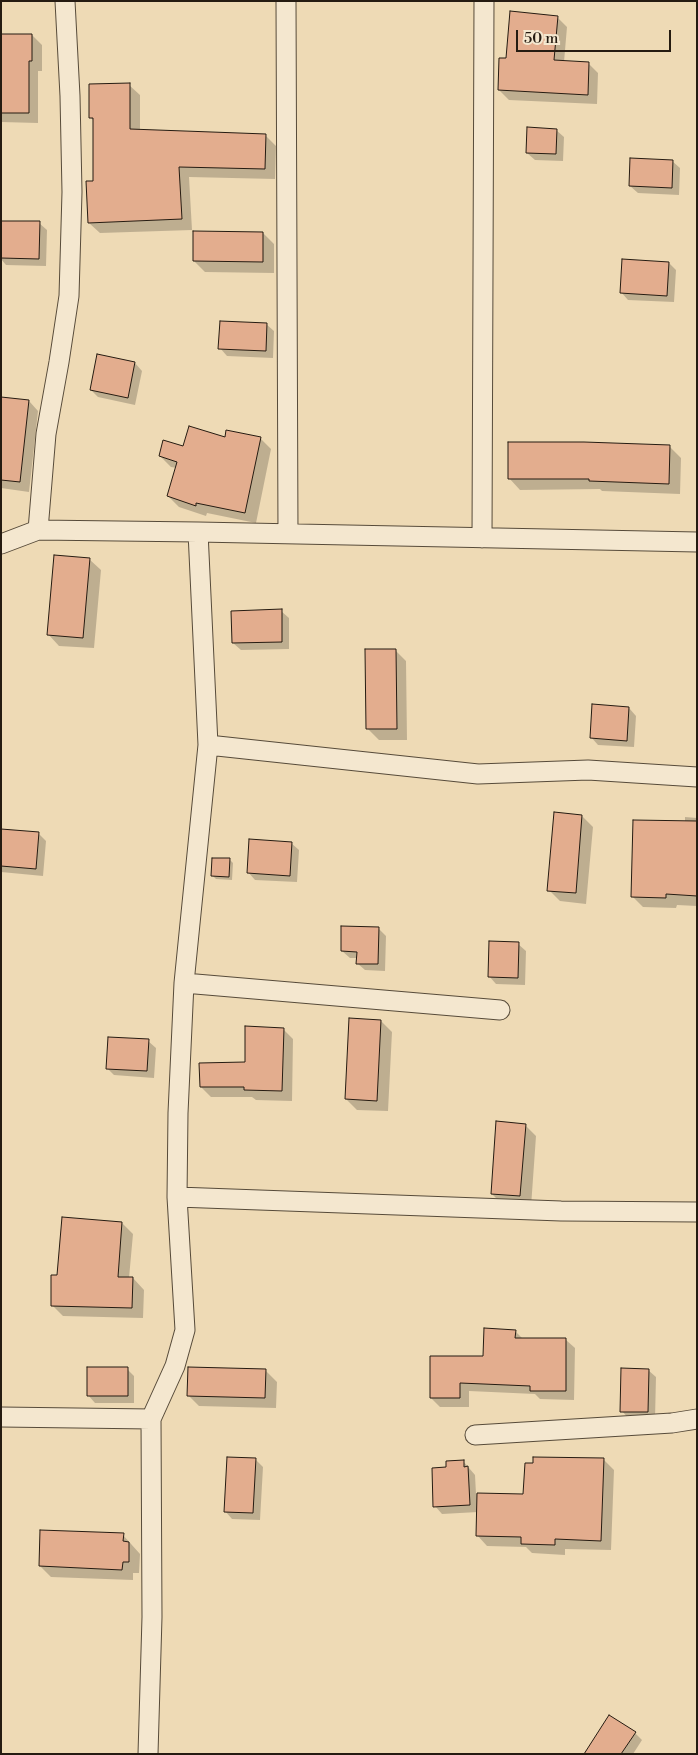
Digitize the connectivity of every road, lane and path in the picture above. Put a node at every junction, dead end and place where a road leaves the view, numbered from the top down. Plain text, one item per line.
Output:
1 (64, 1) edge
2 (286, 1) edge
3 (484, 1) edge
4 (38, 530) junction
5 (198, 532) junction
6 (288, 534) junction
7 (482, 538) junction
8 (697, 542) edge
9 (1, 544) edge
10 (208, 745) junction
11 (697, 777) edge
12 (184, 983) junction
13 (500, 1010) dead end
14 (177, 1197) junction
15 (697, 1212) edge
16 (1, 1417) edge
17 (151, 1419) junction
18 (697, 1419) edge
19 (475, 1435) dead end
20 (148, 1754) edge

1 - 4 street
2 - 6 street
3 - 7 street
4 - 5 street
4 - 9 street
5 - 6 street
5 - 10 street
6 - 7 street
7 - 8 street
10 - 11 street
10 - 12 street
12 - 13 street
12 - 14 street
14 - 15 street
14 - 17 street
16 - 17 street
17 - 20 street
18 - 19 street

